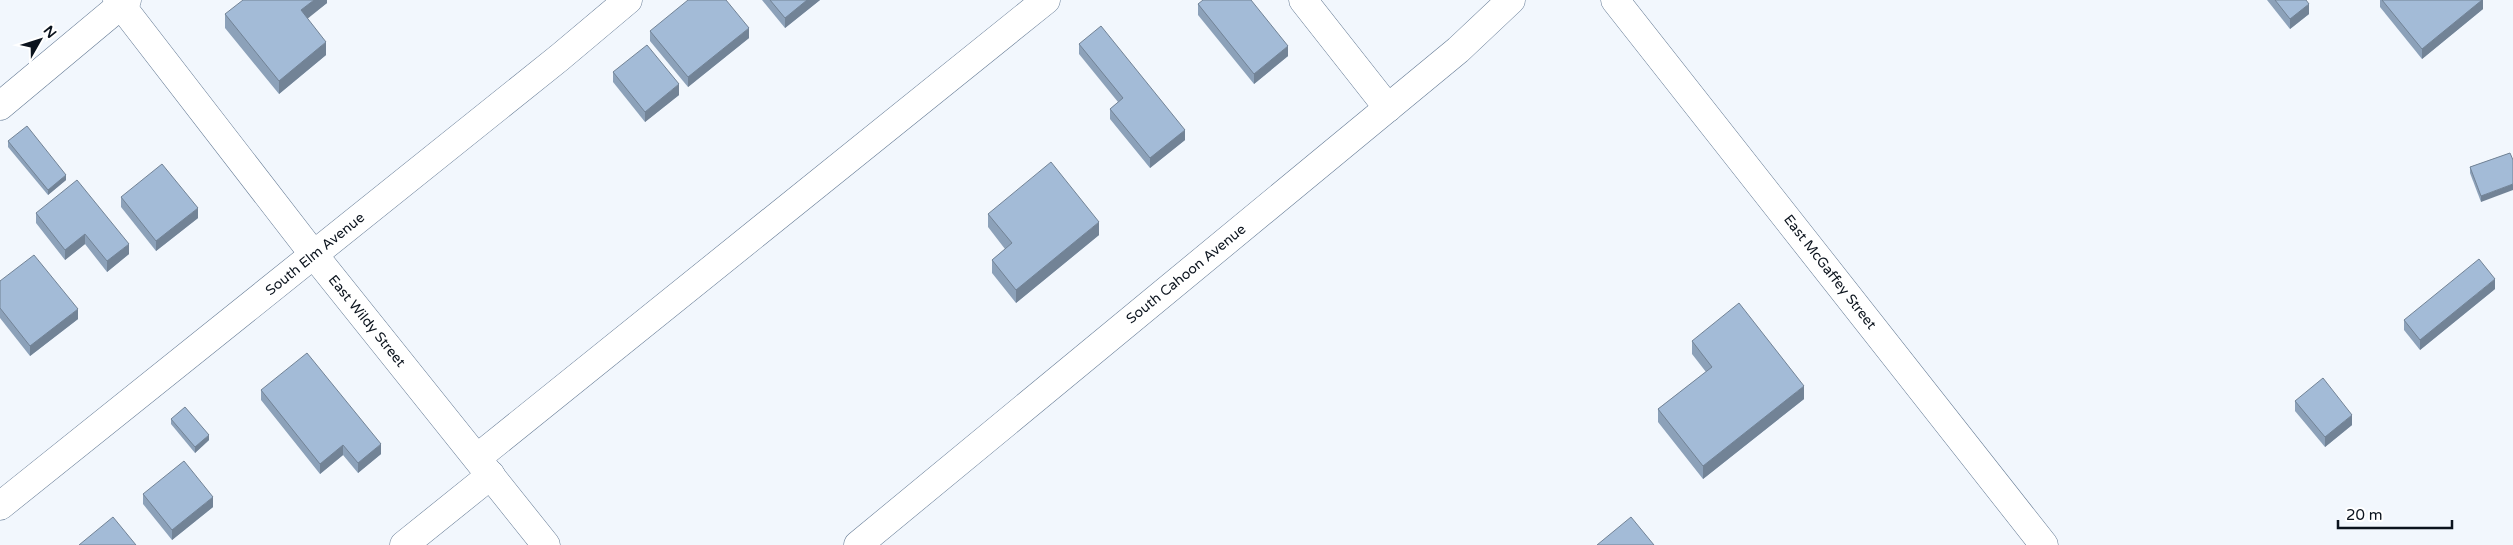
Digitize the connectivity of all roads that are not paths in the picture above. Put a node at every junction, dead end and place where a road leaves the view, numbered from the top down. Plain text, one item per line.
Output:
1 (628, 0) edge
2 (1046, 0) edge
3 (1303, 0) edge
4 (1511, 0) edge
5 (1615, 0) edge
6 (121, 2) edge
7 (0, 106) edge
8 (1388, 108) junction
9 (314, 255) junction
10 (484, 467) junction
11 (0, 506) edge
12 (404, 545) edge
13 (546, 545) edge
14 (858, 545) edge
15 (2044, 545) edge

1 - 9 street, South Elm Avenue
2 - 10 street
3 - 8 street
4 - 8 street, South Cahoon Avenue
5 - 15 street, East McGaffey Street
6 - 7 street
6 - 9 street, East Wildy Street
8 - 14 street, South Cahoon Avenue
9 - 10 street, East Wildy Street
9 - 11 street, South Elm Avenue
10 - 12 street
10 - 13 street, East Wildy Street

